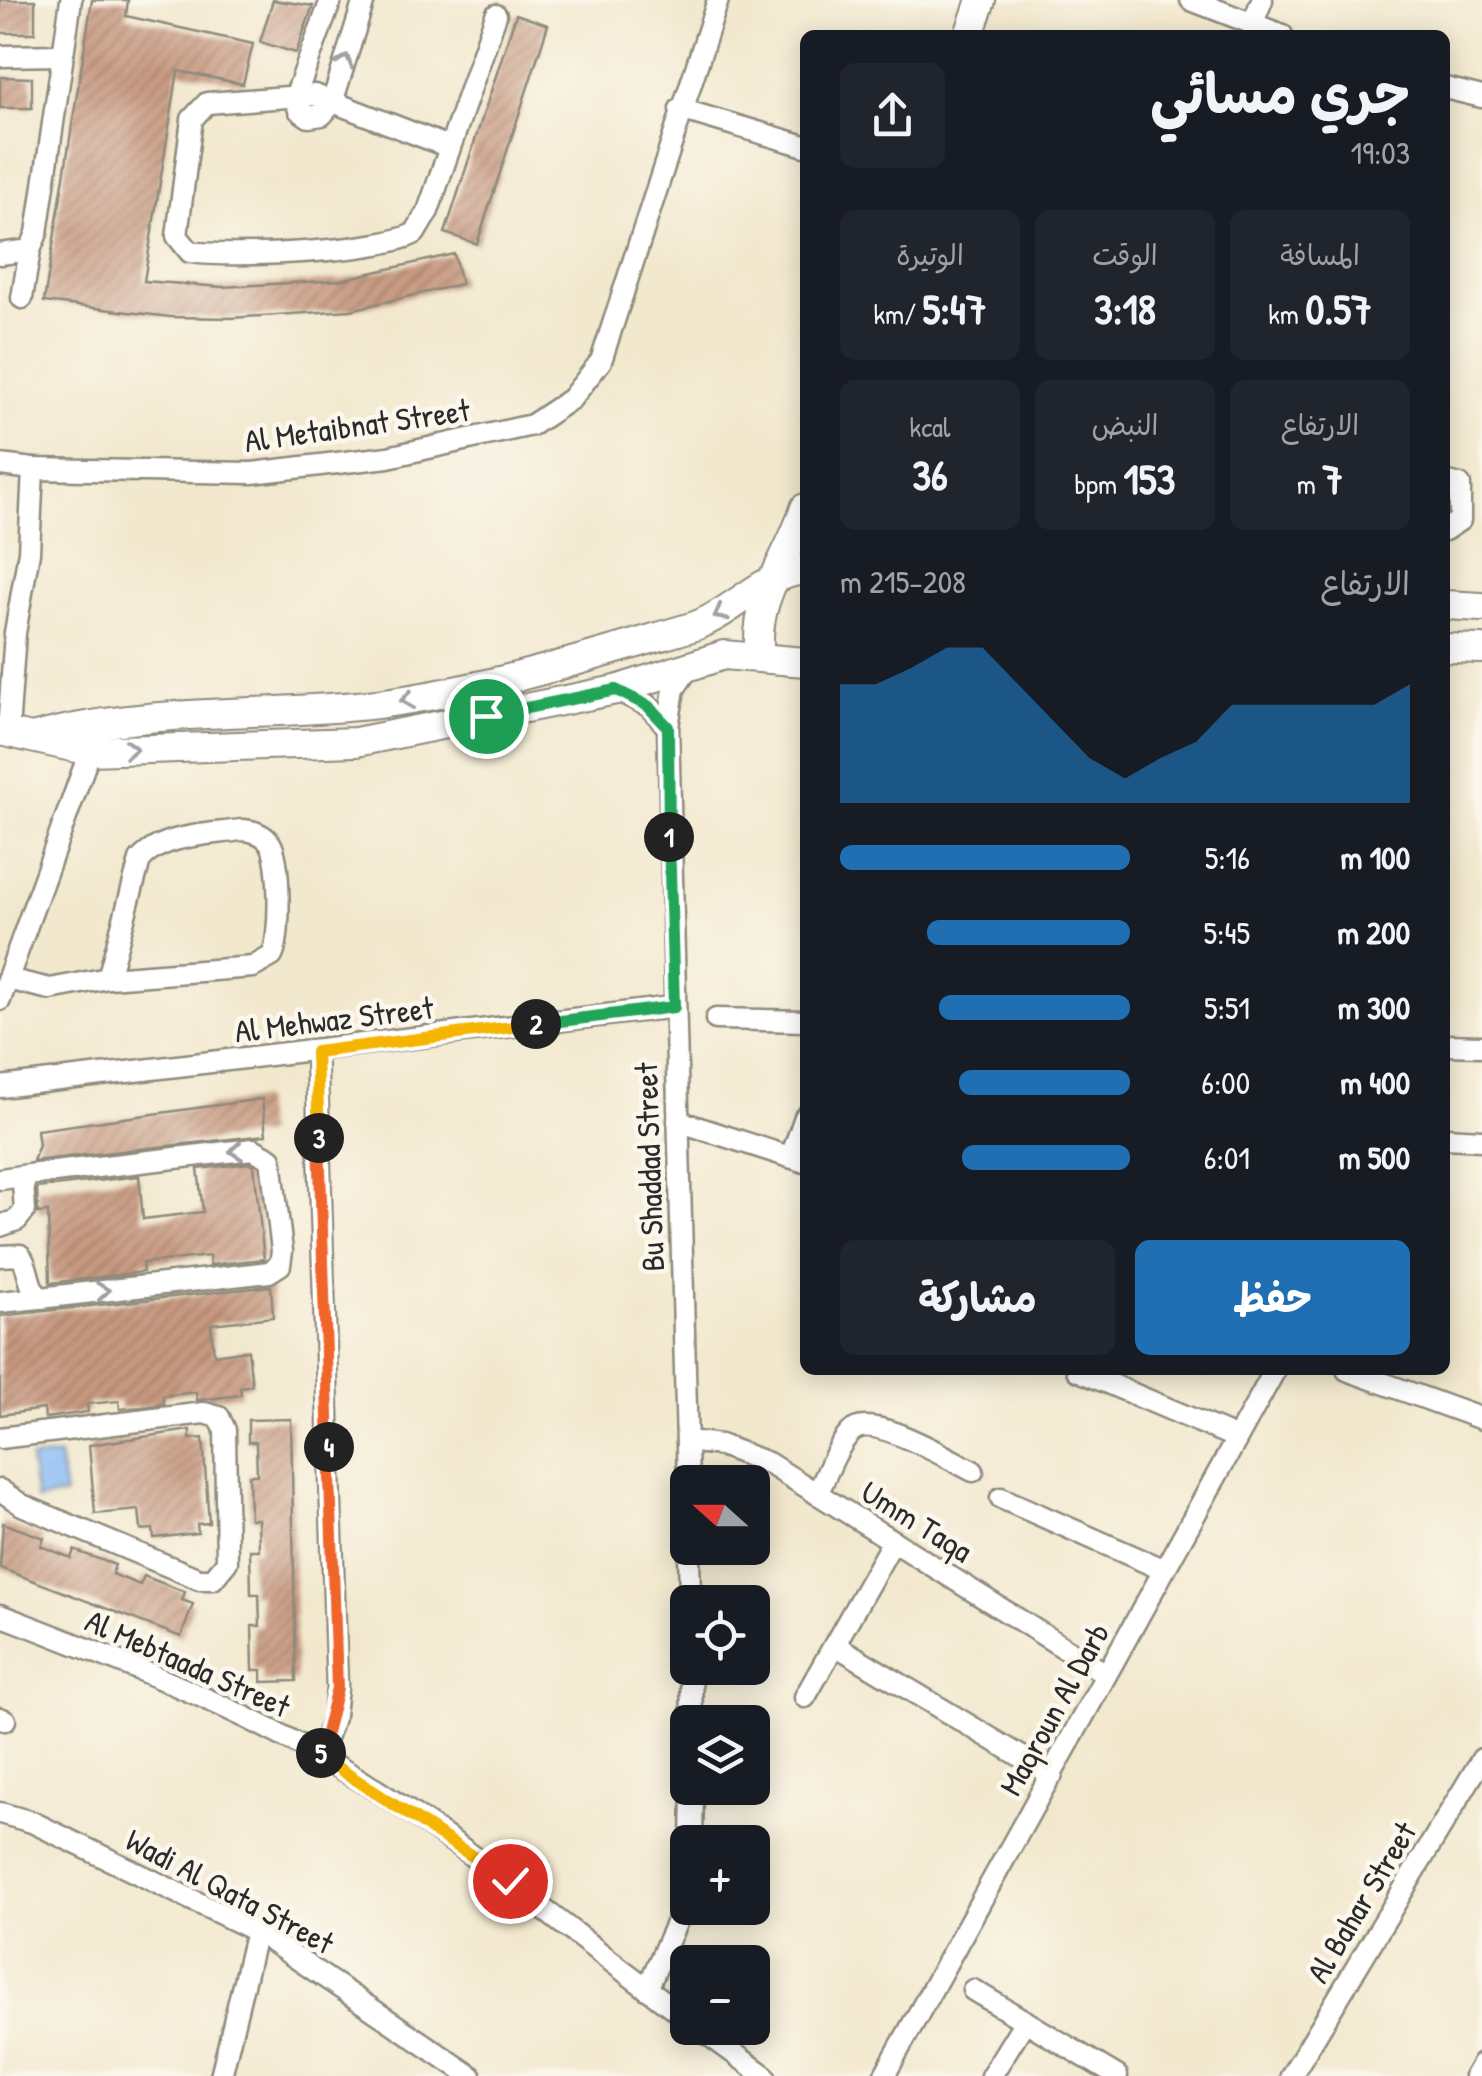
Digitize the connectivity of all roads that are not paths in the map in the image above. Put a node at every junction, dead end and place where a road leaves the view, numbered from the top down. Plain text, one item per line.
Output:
1 (71, 0) edge
2 (331, 0) edge
3 (364, 0) edge
4 (718, 0) edge
5 (981, 0) edge
6 (1191, 0) edge
7 (1262, 0) edge
8 (496, 15) dead end
9 (1252, 25) junction
10 (971, 30) edge
11 (1267, 30) edge
12 (63, 55) junction
13 (0, 56) edge
14 (1450, 89) edge
15 (1480, 92) edge
16 (295, 98) junction
17 (332, 103) junction
18 (680, 109) junction
19 (800, 145) edge
20 (449, 146) junction
21 (30, 250) junction
22 (0, 254) edge
23 (22, 298) dead end
24 (0, 466) edge
25 (33, 468) junction
26 (1450, 483) edge
27 (800, 525) edge
28 (1450, 527) edge
29 (800, 571) edge
30 (774, 578) junction
31 (1450, 605) edge
32 (1482, 607) edge
33 (1450, 648) edge
34 (1482, 650) edge
35 (760, 656) junction
36 (800, 661) edge
37 (692, 663) junction
38 (616, 690) junction
39 (668, 727) junction
40 (14, 733) edge
41 (90, 737) junction
42 (108, 978) junction
43 (7, 979) junction
44 (0, 1000) edge
45 (674, 1007) junction
46 (716, 1019) dead end
47 (800, 1022) edge
48 (1450, 1044) edge
49 (1482, 1046) edge
50 (316, 1052) junction
51 (0, 1086) edge
52 (678, 1121) junction
53 (1450, 1138) edge
54 (1482, 1140) edge
55 (798, 1159) edge
56 (28, 1174) junction
57 (1, 1179) edge
58 (0, 1226) edge
59 (0, 1256) edge
60 (40, 1298) junction
61 (0, 1302) edge
62 (1089, 1375) edge
63 (1272, 1375) edge
64 (1361, 1375) edge
65 (1482, 1419) edge
66 (0, 1438) edge
67 (1237, 1438) junction
68 (687, 1441) junction
69 (688, 1465) edge
70 (974, 1471) dead end
71 (0, 1490) edge
72 (817, 1494) junction
73 (1001, 1498) dead end
74 (892, 1541) junction
75 (1164, 1570) junction
76 (0, 1615) edge
77 (835, 1645) junction
78 (1106, 1674) junction
79 (805, 1698) dead end
80 (320, 1756) junction
81 (1482, 1758) edge
82 (1052, 1774) junction
83 (0, 1813) edge
84 (675, 1925) edge
85 (256, 1932) junction
86 (647, 1989) junction
87 (973, 1990) dead end
88 (670, 2006) edge
89 (1025, 2020) junction
90 (722, 2045) edge
91 (1482, 2064) edge
92 (221, 2076) edge
93 (470, 2076) edge
94 (765, 2076) edge
95 (884, 2076) edge
96 (991, 2076) edge
97 (1117, 2076) edge
98 (1291, 2076) edge
99 (1476, 2076) edge

1 - 12 street
2 - 16 street
17 -> 3 street
4 - 18 street, Al Metaibnat Street
5 - 10 street
6 - 9 street
7 - 9 street
8 - 20 street
9 - 11 street
12 - 13 street
12 - 21 street
14 - 15 street
16 - 17 street
16 - 20 street
17 - 20 street
18 - 19 street
18 - 25 street, Al Metaibnat Street
21 - 22 street
21 - 23 street
24 - 25 street, Al Metaibnat Street
25 - 40 street
26 - 28 street
27 - 30 street
29 - 30 street
30 - 35 street
30 -> 41 street
31 - 32 street
33 - 34 street
35 - 36 street
35 - 37 street
37 - 38 street
37 - 39 street, Bu Shaddad Street
38 - 39 street
41 -> 38 street
39 - 45 street, Bu Shaddad Street
40 - 41 street
41 - 43 street
42 - 42 street
42 - 43 street
43 - 44 street
45 - 50 street, Al Mehwaz Street
45 - 52 street, Bu Shaddad Street
46 - 47 street
48 - 49 street
50 - 51 street, Al Mehwaz Street
50 - 80 street
52 - 55 street
52 - 68 street, Bu Shaddad Street
53 - 54 street
56 - 57 street
56 - 58 street
60 -> 56 street
59 - 60 street
60 - 61 street
62 - 67 street
63 - 67 street, Maqroun Al Darb
64 - 65 street
66 - 71 street
67 - 75 street, Maqroun Al Darb
68 - 69 street, Bu Shaddad Street
68 - 72 street, Umm Taqa
70 - 72 street
72 - 74 street, Umm Taqa
73 - 75 street
74 - 77 street
74 - 78 street, Umm Taqa
75 - 78 street, Maqroun Al Darb
76 - 80 street, Al Mebtaada Street
77 - 79 street
77 - 82 street
78 - 82 street, Maqroun Al Darb
80 - 86 street, Al Mebtaada Street
81 - 98 street, Al Bahar Street
82 - 95 street, Maqroun Al Darb
83 - 85 street, Wadi Al Qata Street
84 - 86 street
85 - 92 street
85 - 93 street, Wadi Al Qata Street
86 - 88 street, Al Mebtaada Street
87 - 89 street
89 - 96 street
89 - 97 street
90 - 94 street
91 - 99 street

